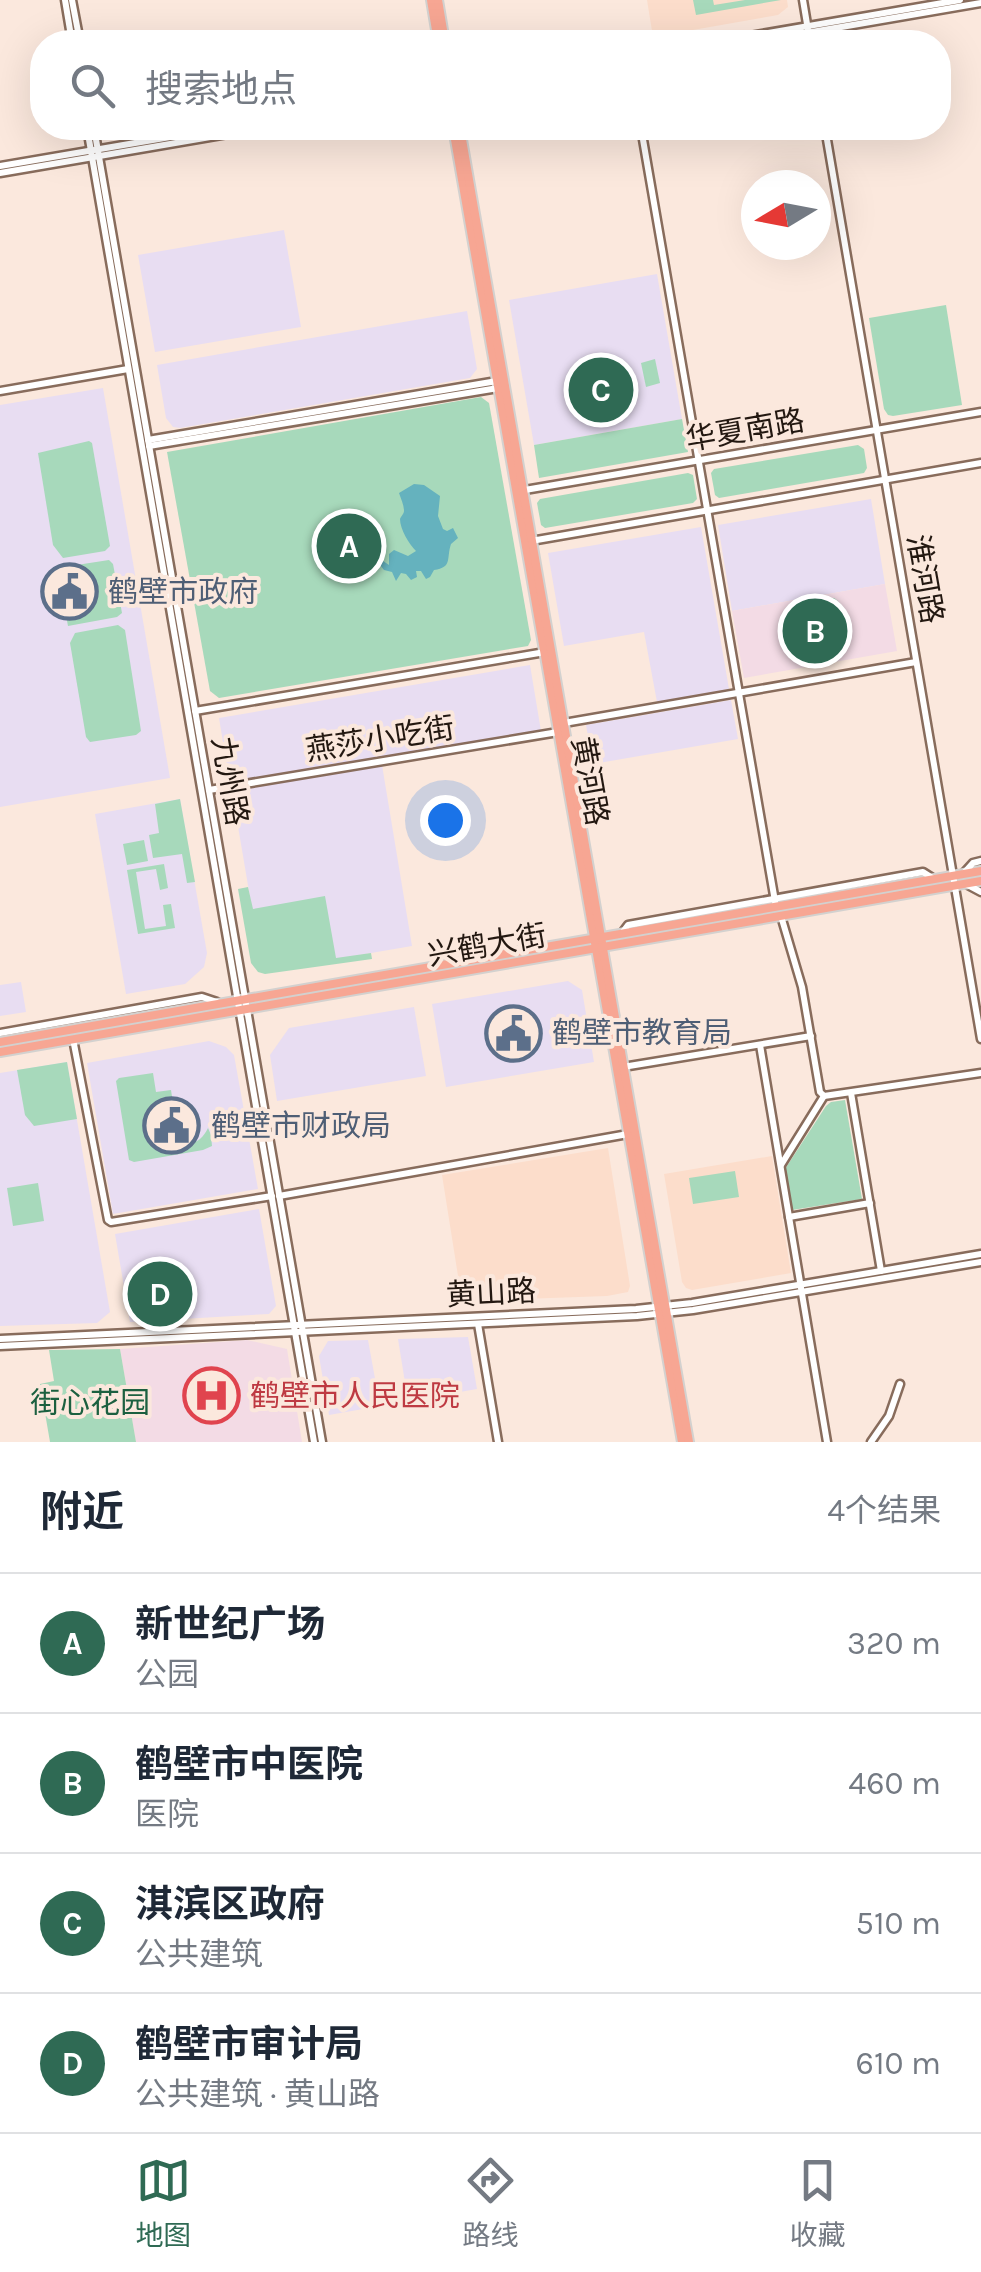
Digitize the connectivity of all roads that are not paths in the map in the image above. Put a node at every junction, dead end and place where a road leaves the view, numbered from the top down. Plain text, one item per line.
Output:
1 (68, 0) edge
2 (434, 0) edge
3 (803, 0) edge
4 (960, 0) edge
5 (980, 6) edge
6 (71, 30) edge
7 (77, 30) edge
8 (440, 30) edge
9 (808, 30) junction
10 (92, 140) edge
11 (162, 140) edge
12 (182, 140) edge
13 (458, 140) edge
14 (458, 140) edge
15 (643, 140) edge
16 (826, 140) edge
17 (95, 153) junction
18 (0, 170) edge
19 (128, 368) junction
20 (498, 385) junction
21 (0, 391) edge
22 (981, 412) edge
23 (876, 430) junction
24 (149, 443) junction
25 (698, 460) junction
26 (981, 464) edge
27 (885, 480) junction
28 (520, 491) junction
29 (707, 510) junction
30 (529, 541) junction
31 (548, 652) junction
32 (916, 662) junction
33 (739, 693) junction
34 (195, 710) junction
35 (564, 723) junction
36 (558, 732) junction
37 (209, 790) junction
38 (981, 861) edge
39 (981, 872) edge
40 (959, 880) junction
41 (981, 881) edge
42 (981, 892) edge
43 (777, 907) junction
44 (598, 943) junction
45 (223, 1004) junction
46 (243, 1006) junction
47 (0, 1033) edge
48 (811, 1036) junction
49 (981, 1039) edge
50 (73, 1040) junction
51 (0, 1042) edge
52 (760, 1044) junction
53 (0, 1052) edge
54 (624, 1068) junction
55 (981, 1072) edge
56 (851, 1093) junction
57 (824, 1096) junction
58 (628, 1134) junction
59 (780, 1166) junction
60 (276, 1196) junction
61 (870, 1203) junction
62 (789, 1216) junction
63 (981, 1258) edge
64 (881, 1271) junction
65 (801, 1288) junction
66 (662, 1310) junction
67 (478, 1324) junction
68 (299, 1329) junction
69 (0, 1342) edge
70 (900, 1384) dead end
71 (314, 1442) edge
72 (322, 1442) edge
73 (498, 1442) edge
74 (685, 1442) edge
75 (827, 1442) edge
76 (871, 1442) edge

1 - 6 street
1 - 7 street
2 - 8 main road
3 - 9 street
4 - 9 street
5 - 9 street
10 - 17 street, 九州路
11 - 17 street
12 - 17 street
13 - 20 main road, 黄河路
14 - 28 main road, 黄河路
15 - 25 street
16 - 23 street, 淮河路
17 - 18 street
17 - 19 street, 九州路
17 - 24 street, 九州路
19 - 21 street
19 - 46 street, 九州路
20 - 24 street
20 - 28 main road, 黄河路
22 - 23 street, 华夏南路
23 - 25 street, 华夏南路
23 - 27 street, 淮河路
24 - 34 street, 九州路
25 - 28 street, 华夏南路
25 - 29 street
26 - 27 street
27 - 29 street
27 - 32 street, 淮河路
28 - 30 main road, 黄河路
29 - 30 street
29 - 33 street
30 - 31 main road, 黄河路
31 - 34 street
31 - 35 main road, 黄河路
31 - 36 main road, 黄河路
32 - 33 street
32 - 40 street, 淮河路
33 - 35 street
33 - 43 street
34 - 37 street, 九州路
35 - 44 main road, 黄河路
36 - 37 street, 燕莎小吃街
36 - 44 main road, 黄河路
37 - 46 street, 九州路
38 - 40 street
39 - 40 main road, 兴鹤大街
40 - 41 main road, 兴鹤大街
40 - 42 street
40 - 43 main road, 兴鹤大街
40 - 43 main road, 兴鹤大街
40 - 49 street, 淮河路
43 - 44 main road, 兴鹤大街
43 - 44 main road, 兴鹤大街
43 - 48 street
44 - 46 main road, 兴鹤大街
44 - 54 main road, 黄河路
44 - 58 main road, 黄河路
45 - 46 main road, 兴鹤大街
45 - 47 street
45 - 51 main road, 兴鹤大街
46 - 50 main road, 兴鹤大街
46 - 60 street, 九州路
48 - 52 street
48 - 57 street
50 - 53 main road, 兴鹤大街
50 - 60 street
52 - 54 street
52 - 59 street
54 - 66 main road, 黄河路
55 - 56 street
56 - 57 street
56 - 61 street
57 - 59 street
58 - 60 street
58 - 66 main road, 黄河路
59 - 62 street
60 - 68 street, 九州路
61 - 62 street
61 - 64 street
62 - 65 street
63 - 64 street, 黄山路
63 - 65 street, 黄山路
64 - 65 street, 黄山路
65 - 66 street, 黄山路
65 - 75 street
66 - 67 street, 黄山路
66 - 68 street, 黄山路
66 - 74 main road, 黄河路
67 - 68 street, 黄山路
67 - 73 street
68 - 69 street, 黄山路
68 - 71 street, 九州路
68 - 72 street, 九州路
70 - 76 street

